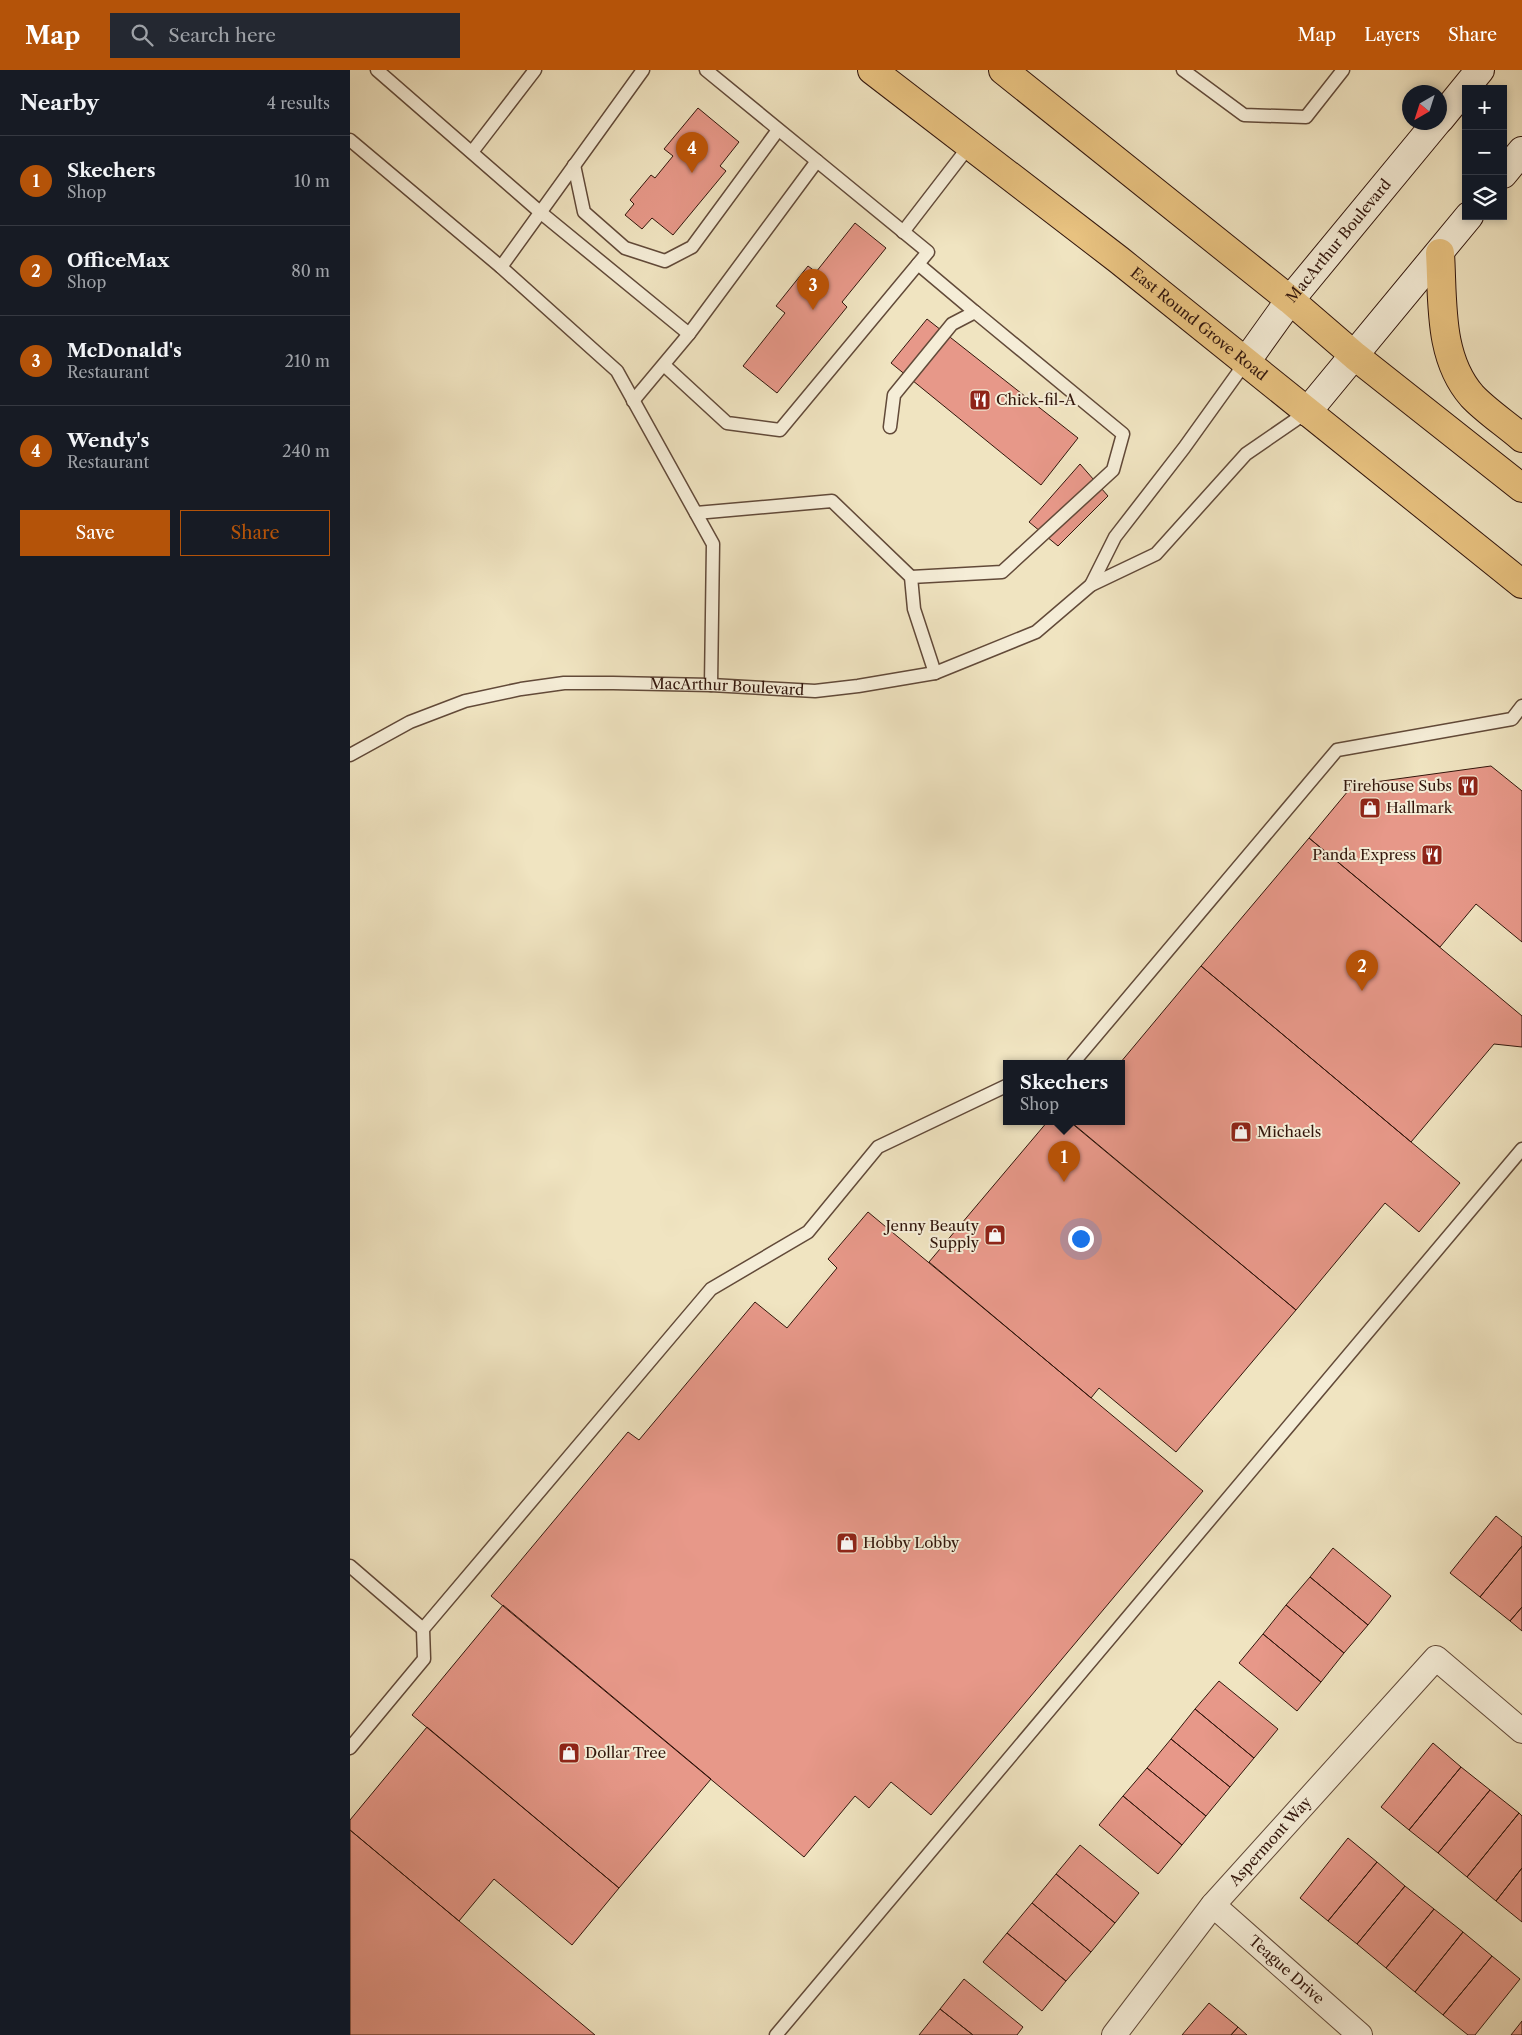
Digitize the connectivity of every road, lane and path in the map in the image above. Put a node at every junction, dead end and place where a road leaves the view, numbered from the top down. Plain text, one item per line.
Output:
1 (377, 70) edge
2 (535, 70) edge
3 (643, 70) edge
4 (706, 70) edge
5 (872, 70) edge
6 (1183, 70) edge
7 (1343, 70) edge
8 (1480, 70) edge
9 (1008, 71) edge
10 (1447, 110) edge
11 (778, 130) junction
12 (1430, 130) edge
13 (350, 140) edge
14 (970, 145) junction
15 (1522, 151) edge
16 (472, 152) junction
17 (817, 161) junction
18 (574, 165) junction
19 (1507, 169) edge
20 (540, 212) junction
21 (1467, 220) edge
22 (903, 232) junction
23 (1440, 253) junction
24 (918, 264) junction
25 (501, 267) junction
26 (1290, 300) junction
27 (975, 312) junction
28 (689, 334) junction
29 (1355, 356) junction
30 (1245, 363) junction
31 (664, 365) junction
32 (633, 401) junction
33 (1307, 412) junction
34 (890, 427) dead end
35 (1522, 438) edge
36 (1522, 488) edge
37 (696, 513) junction
38 (911, 577) junction
39 (1522, 584) edge
40 (1091, 586) junction
41 (935, 673) junction
42 (711, 685) junction
43 (1522, 706) edge
44 (1517, 723) edge
45 (350, 754) edge
46 (1076, 1060) edge
47 (1003, 1087) edge
48 (1522, 1150) edge
49 (350, 1566) edge
50 (423, 1629) junction
51 (1522, 1731) edge
52 (350, 1748) edge
53 (1213, 1905) junction
54 (776, 2035) edge
55 (1114, 2035) edge
56 (1360, 2035) edge

1 - 16 lane
2 - 16 lane
3 - 18 lane
4 - 11 lane
5 - 14 main road, East Round Grove Road
6 - 7 lane
8 - 10 main road
9 - 26 main road
11 - 17 lane
11 - 18 lane
12 - 26 main road, MacArthur Boulevard
13 - 25 lane
14 - 22 lane
14 - 30 main road, East Round Grove Road
15 - 19 main road
16 - 20 lane
17 - 22 lane
17 - 28 lane
18 - 20 lane
20 - 25 lane
20 - 28 lane
21 - 23 main road
22 - 24 lane
23 - 29 main road
23 - 35 main road
24 - 27 lane
24 - 31 lane
25 - 32 lane
26 - 29 main road
26 - 30 main road, MacArthur Boulevard
27 - 34 lane
27 - 38 lane
28 - 31 lane
29 - 33 main road
29 - 36 main road
30 - 33 main road, East Round Grove Road
30 - 40 lane
31 - 32 lane
32 - 37 lane
33 - 39 main road, East Round Grove Road
33 - 40 lane
37 - 38 lane
37 - 42 lane
38 - 41 lane
40 - 41 lane, MacArthur Boulevard
41 - 42 lane, MacArthur Boulevard
42 - 45 lane, MacArthur Boulevard
43 - 44 lane
44 - 46 lane
47 - 50 lane
48 - 54 lane
49 - 50 lane
50 - 52 lane
51 - 53 street, Aspermont Way
53 - 55 street, Aspermont Way
53 - 56 street, Teague Drive

